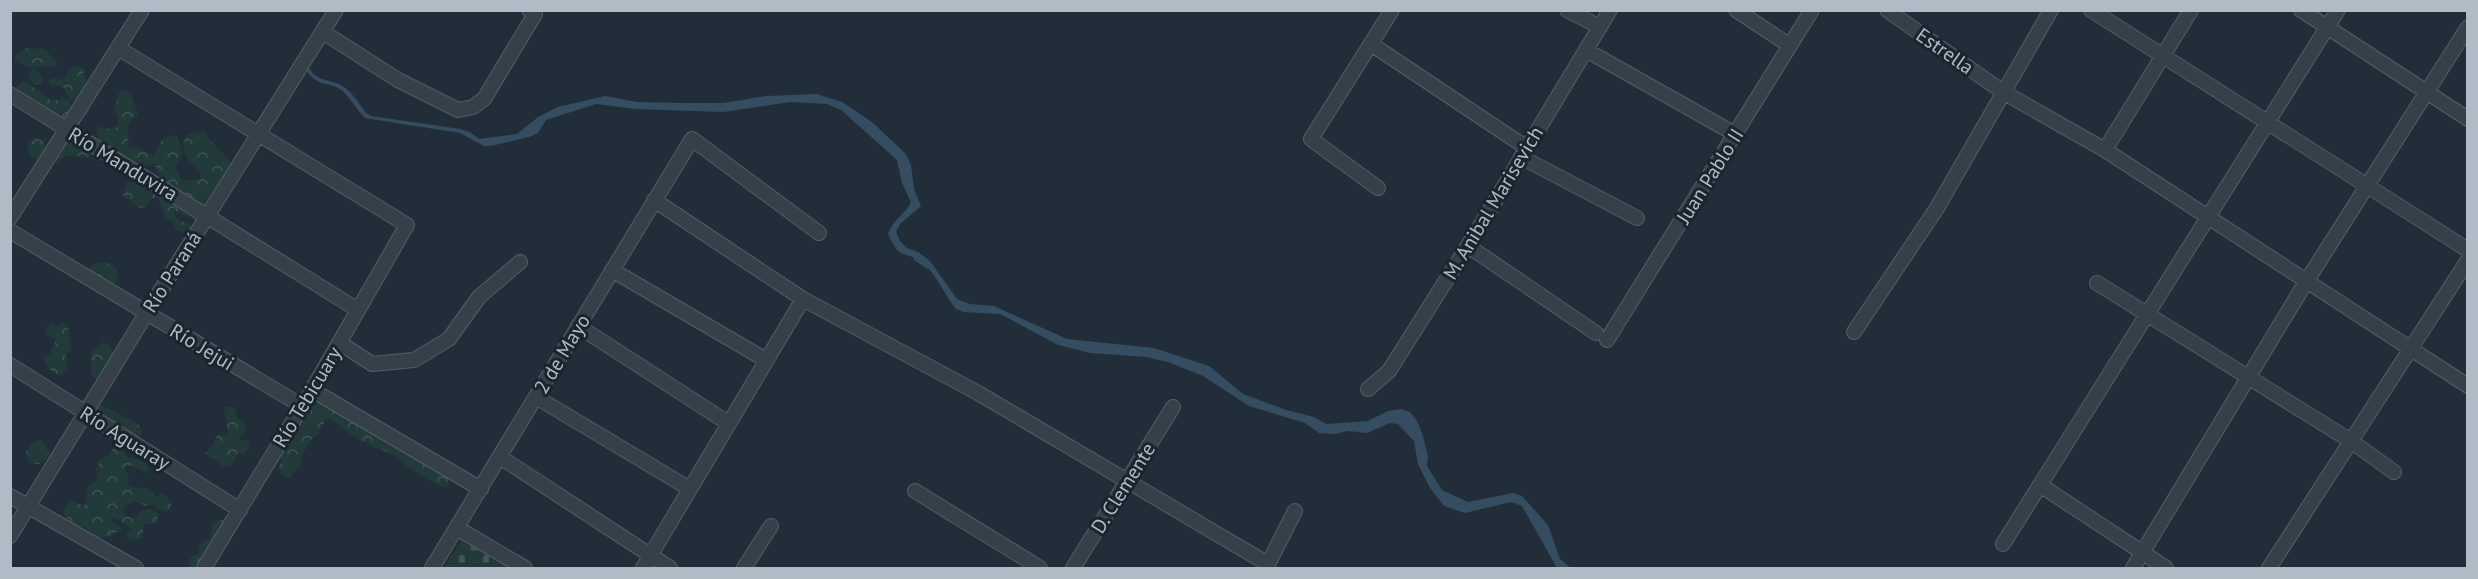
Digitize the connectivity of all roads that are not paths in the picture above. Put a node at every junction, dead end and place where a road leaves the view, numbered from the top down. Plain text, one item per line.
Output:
1 (142, 10) edge
2 (336, 10) edge
3 (1392, 10) edge
4 (1567, 10) edge
5 (1610, 10) edge
6 (1736, 10) edge
7 (1812, 10) edge
8 (1887, 10) edge
9 (2051, 10) edge
10 (2091, 10) edge
11 (2191, 10) edge
12 (2301, 10) edge
13 (2338, 10) edge
14 (533, 13) edge
15 (1600, 27) junction
16 (2468, 27) edge
17 (2327, 28) junction
18 (323, 32) junction
19 (1371, 44) junction
20 (1789, 45) junction
21 (117, 48) junction
22 (1586, 50) junction
23 (2162, 56) junction
24 (2003, 92) junction
25 (2425, 92) junction
26 (10, 94) edge
27 (2468, 119) edge
28 (2268, 123) junction
29 (66, 129) junction
30 (1736, 134) junction
31 (260, 135) junction
32 (2105, 150) junction
33 (1524, 152) junction
34 (2366, 185) junction
35 (1378, 188) dead end
36 (654, 200) junction
37 (208, 215) junction
38 (10, 218) edge
39 (1637, 218) dead end
40 (2209, 218) junction
41 (10, 231) edge
42 (819, 233) dead end
43 (1468, 246) junction
44 (2468, 250) edge
45 (2468, 260) edge
46 (520, 262) dead end
47 (612, 270) junction
48 (2306, 282) junction
49 (2097, 283) dead end
50 (803, 299) junction
51 (358, 310) junction
52 (146, 314) junction
53 (2148, 315) junction
54 (578, 326) junction
55 (1854, 332) dead end
56 (340, 343) junction
57 (2410, 350) junction
58 (766, 360) junction
59 (10, 365) edge
60 (2249, 377) junction
61 (2468, 386) edge
62 (1368, 389) dead end
63 (312, 390) junction
64 (536, 397) junction
65 (302, 406) junction
66 (1173, 407) dead end
67 (85, 413) junction
68 (728, 423) junction
69 (2351, 441) junction
70 (500, 457) junction
71 (2394, 472) dead end
72 (1127, 481) junction
73 (2040, 485) junction
74 (481, 489) junction
75 (690, 489) junction
76 (915, 491) dead end
77 (10, 496) edge
78 (28, 507) junction
79 (240, 510) junction
80 (1295, 511) dead end
81 (771, 526) dead end
82 (457, 528) junction
83 (10, 536) edge
84 (2003, 544) dead end
85 (2142, 553) junction
86 (651, 556) junction
87 (1267, 566) edge
88 (136, 568) edge
89 (204, 568) edge
90 (432, 568) edge
91 (525, 568) edge
92 (643, 568) edge
93 (670, 568) edge
94 (744, 568) edge
95 (1040, 568) edge
96 (1073, 568) edge
97 (2133, 568) edge
98 (2166, 568) edge
99 (2269, 568) edge

1 - 21 street
2 - 18 street, Río Paraná
3 - 19 street
4 - 15 street
5 - 15 street, M. Anibal Marisevich
6 - 20 street
7 - 20 street, Juan Pablo II
8 - 24 street, Estrella
9 - 24 street
10 - 23 street
11 - 23 street
12 - 17 street
13 - 17 street
14 - 18 street
15 - 22 street, M. Anibal Marisevich
16 - 25 street
17 - 25 street
17 - 28 street
18 - 31 street, Río Paraná
19 - 33 street
19 - 35 street
20 - 30 street, Juan Pablo II
21 - 29 street
21 - 31 street
22 - 30 street
22 - 33 street, M. Anibal Marisevich
23 - 28 street
23 - 32 street
24 - 32 street, Estrella
24 - 55 street
25 - 27 street
25 - 34 street
26 - 29 street, Río Manduvira
28 - 34 street
28 - 40 street
29 - 37 street, Río Manduvira
29 - 38 street
30 - 43 street, Juan Pablo II
31 - 37 street, Río Paraná
31 - 51 street, Río Tebicuary
32 - 40 street, Estrella
33 - 39 street
33 - 43 street, M. Anibal Marisevich
34 - 44 street
34 - 48 street
36 - 42 street, 2 de Mayo
36 - 47 street, 2 de Mayo
36 - 50 street
37 - 51 street, Río Manduvira
37 - 52 street, Río Paraná
40 - 48 street, Estrella
40 - 53 street
41 - 52 street, Río Jejui
43 - 62 street, M. Anibal Marisevich
45 - 57 street
46 - 56 street
47 - 54 street, 2 de Mayo
47 - 58 street
48 - 57 street, Estrella
48 - 60 street
49 - 53 street
50 - 58 street
50 - 72 street
51 - 56 street, Río Tebicuary
52 - 65 street, Río Jejui
52 - 67 street, Río Paraná
53 - 60 street
53 - 73 street
54 - 64 street, 2 de Mayo
54 - 68 street
56 - 63 street, Río Tebicuary
57 - 61 street, Estrella
57 - 69 street
58 - 68 street
59 - 67 street, Río Aguaray
60 - 69 street
60 - 85 street
63 - 65 street, Río Tebicuary
63 - 74 street
64 - 70 street, 2 de Mayo
64 - 75 street
65 - 79 street, Río Tebicuary
66 - 72 street, D. Clemente
67 - 78 street, Río Paraná
67 - 79 street, Río Aguaray
68 - 75 street
69 - 71 street
69 - 99 street
70 - 74 street, 2 de Mayo
70 - 86 street
72 - 87 street
72 - 96 street, D. Clemente
73 - 84 street
73 - 85 street
74 - 82 street, 2 de Mayo
75 - 86 street
76 - 95 street
77 - 78 street
78 - 83 street, Río Paraná
78 - 88 street
79 - 89 street, Río Tebicuary
80 - 87 street
81 - 94 street
82 - 90 street, 2 de Mayo
82 - 91 street
85 - 97 street
85 - 98 street
86 - 92 street
86 - 93 street

